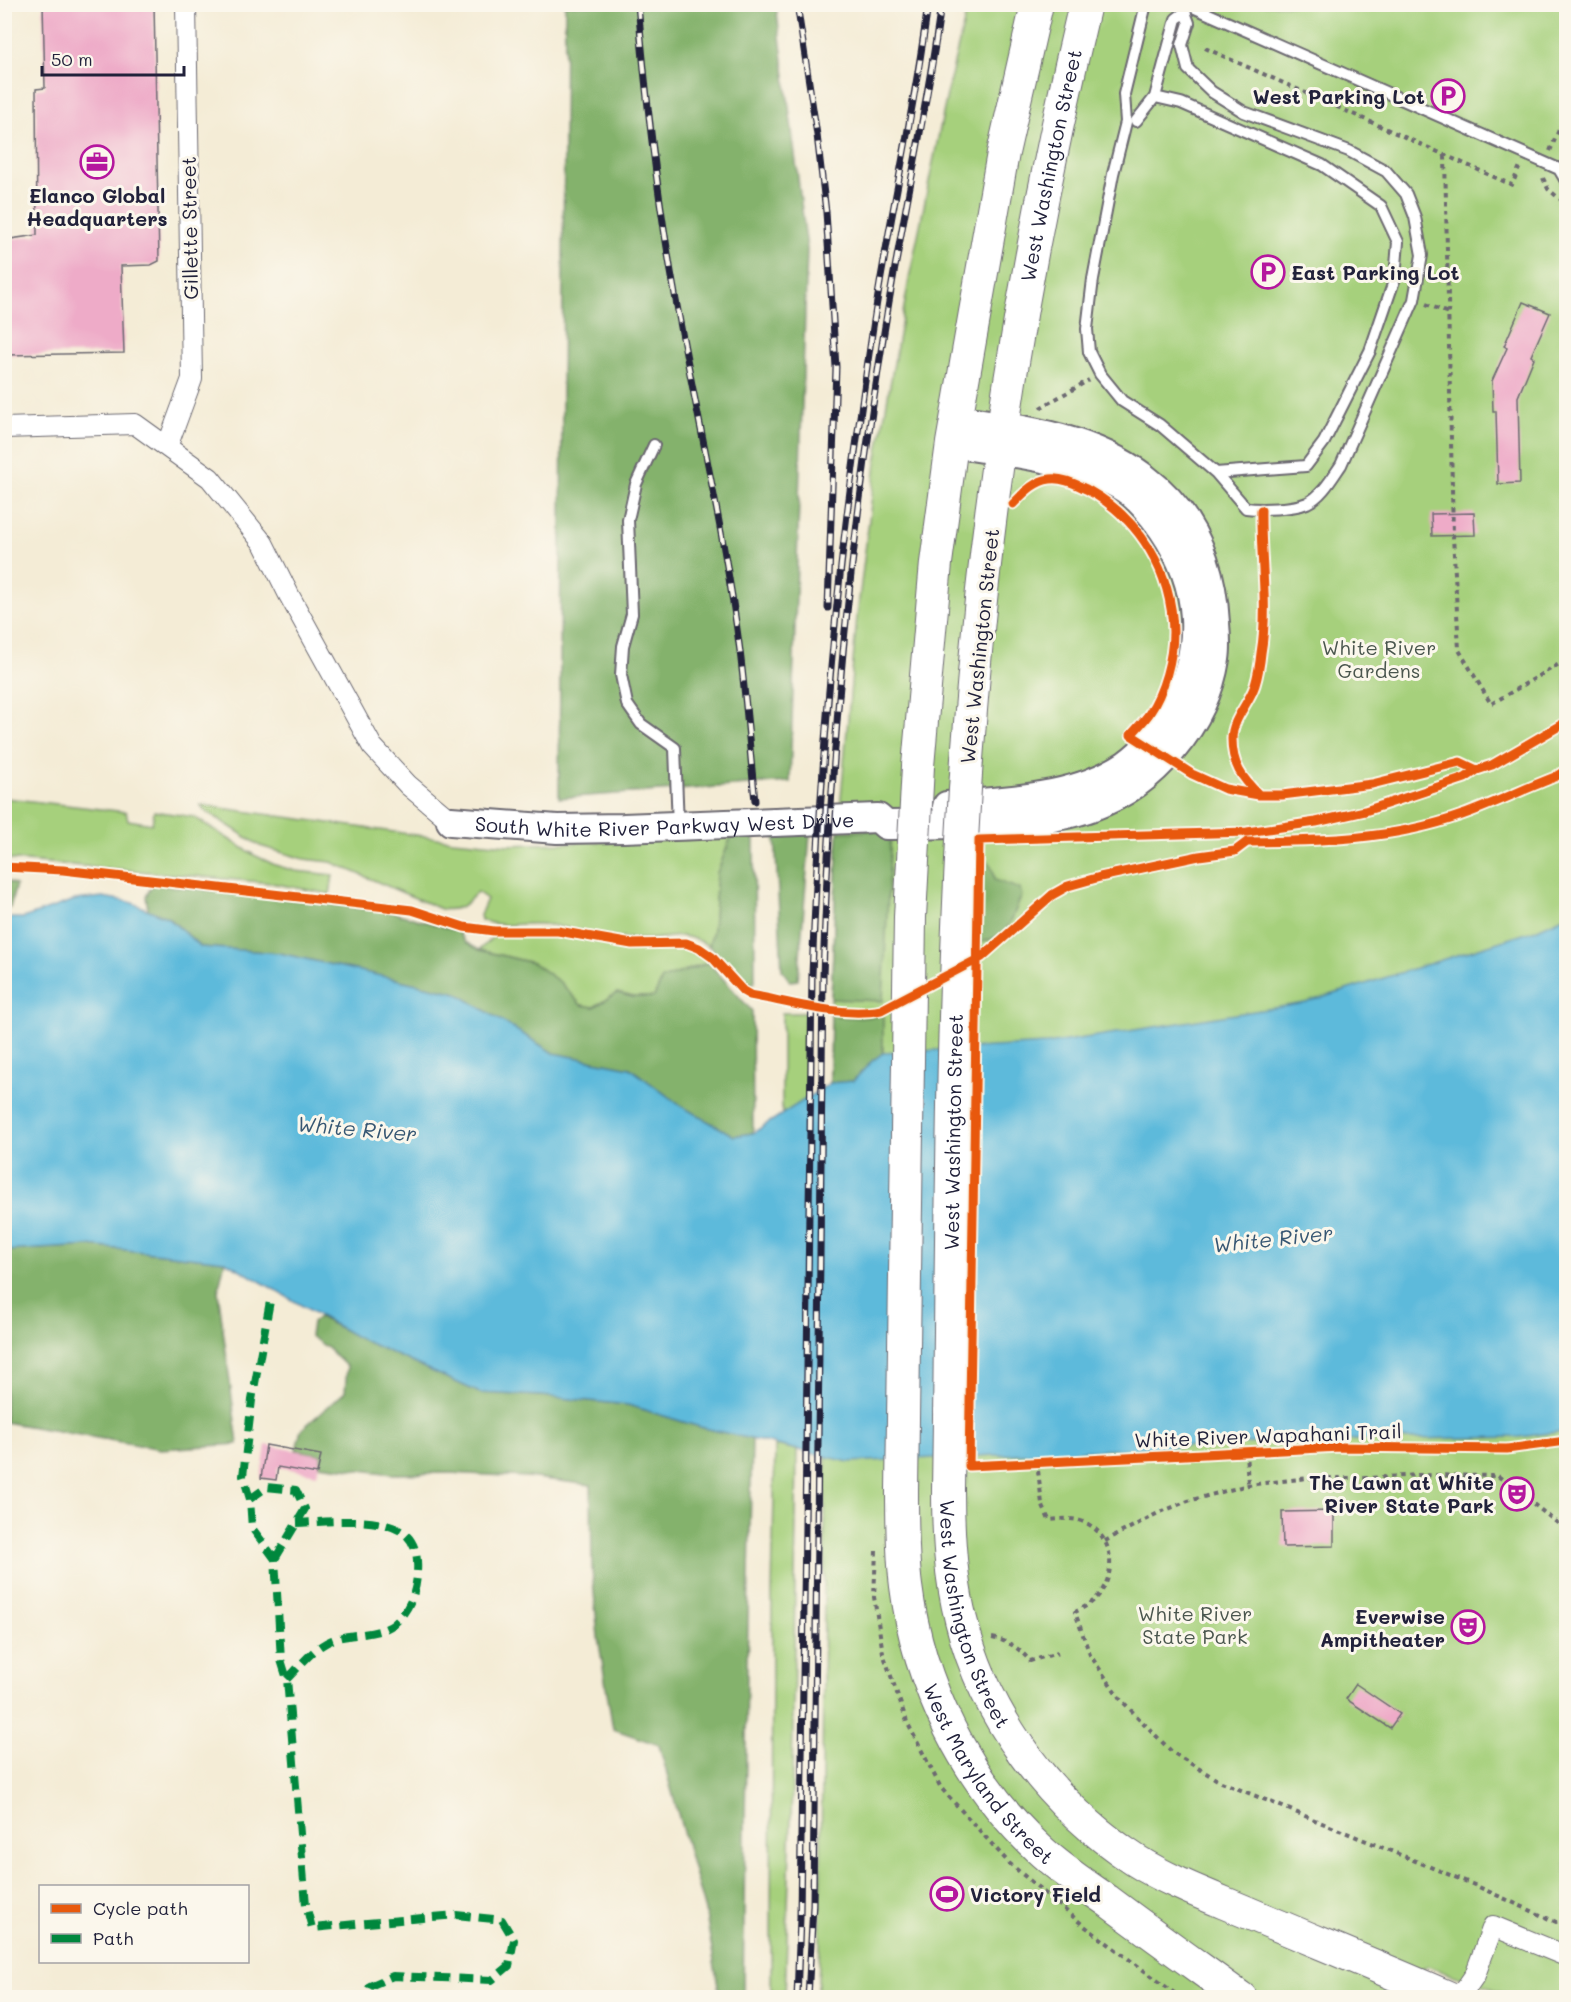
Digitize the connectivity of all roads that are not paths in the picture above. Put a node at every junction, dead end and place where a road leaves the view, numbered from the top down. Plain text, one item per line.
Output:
1 (186, 4) edge
2 (1037, 4) edge
3 (1085, 4) edge
4 (1146, 4) edge
5 (1186, 6) edge
6 (1155, 97) junction
7 (1136, 121) dead end
8 (1566, 181) edge
9 (4, 428) edge
10 (954, 431) junction
11 (1002, 439) junction
12 (654, 445) dead end
13 (167, 447) junction
14 (1216, 473) junction
15 (451, 821) joint
16 (678, 826) junction
17 (1565, 1954) edge
18 (1241, 1998) edge
19 (1450, 1998) edge
20 (1459, 1998) edge

1 - 13 street, Gillette Street
2 - 10 main road
3 - 11 main road, West Washington Street
4 - 14 lane
5 - 6 lane
5 - 8 lane
5 - 14 lane
6 - 7 lane
6 - 14 lane
9 - 13 street
10 - 11 street, South White River Parkway West Drive
10 - 18 main road, West Maryland Street, bridge
11 - 16 street, South White River Parkway West Drive
11 - 19 main road, West Washington Street, bridge
12 - 16 lane
13 - 15 street
15 - 16 street, South White River Parkway West Drive
17 - 20 street

